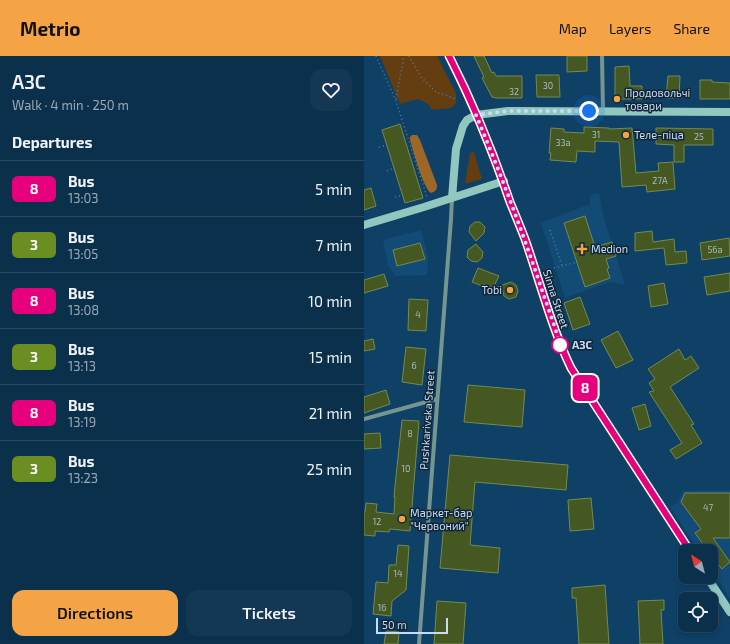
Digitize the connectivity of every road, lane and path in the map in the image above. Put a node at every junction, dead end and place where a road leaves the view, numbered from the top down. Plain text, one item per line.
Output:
1 (376, 56) edge
2 (404, 56) edge
3 (409, 56) edge
4 (449, 56) edge
5 (602, 56) edge
6 (456, 99) dead end
7 (396, 101) junction
8 (603, 111) junction
9 (730, 112) edge
10 (476, 115) junction
11 (387, 145) dead end
12 (379, 147) dead end
13 (394, 168) dead end
14 (414, 168) dead end
15 (418, 168) junction
16 (387, 171) dead end
17 (504, 181) junction
18 (403, 195) dead end
19 (395, 197) dead end
20 (452, 198) junction
21 (425, 201) dead end
22 (364, 225) edge
23 (550, 230) dead end
24 (577, 262) dead end
25 (562, 266) junction
26 (554, 268) dead end
27 (437, 399) junction
28 (364, 419) edge
29 (685, 544) edge
30 (712, 584) edge
31 (730, 612) edge
32 (419, 644) edge

1 - 7 path
2 - 7 path
3 - 6 path
4 - 10 main road, Sinna Street
5 - 8 street
7 - 15 path
8 - 9 main road
8 - 10 main road
10 - 17 main road, Sinna Street
10 - 20 main road
11 - 12 path
13 - 16 path
14 - 15 path
15 - 21 path
17 - 20 main road
17 - 29 main road, Sinna Street
18 - 19 path
20 - 22 main road
20 - 27 street, Pushkarivska Street
23 - 25 path
24 - 25 path
25 - 26 path
27 - 28 street
27 - 32 street, Pushkarivska Street
30 - 31 main road

